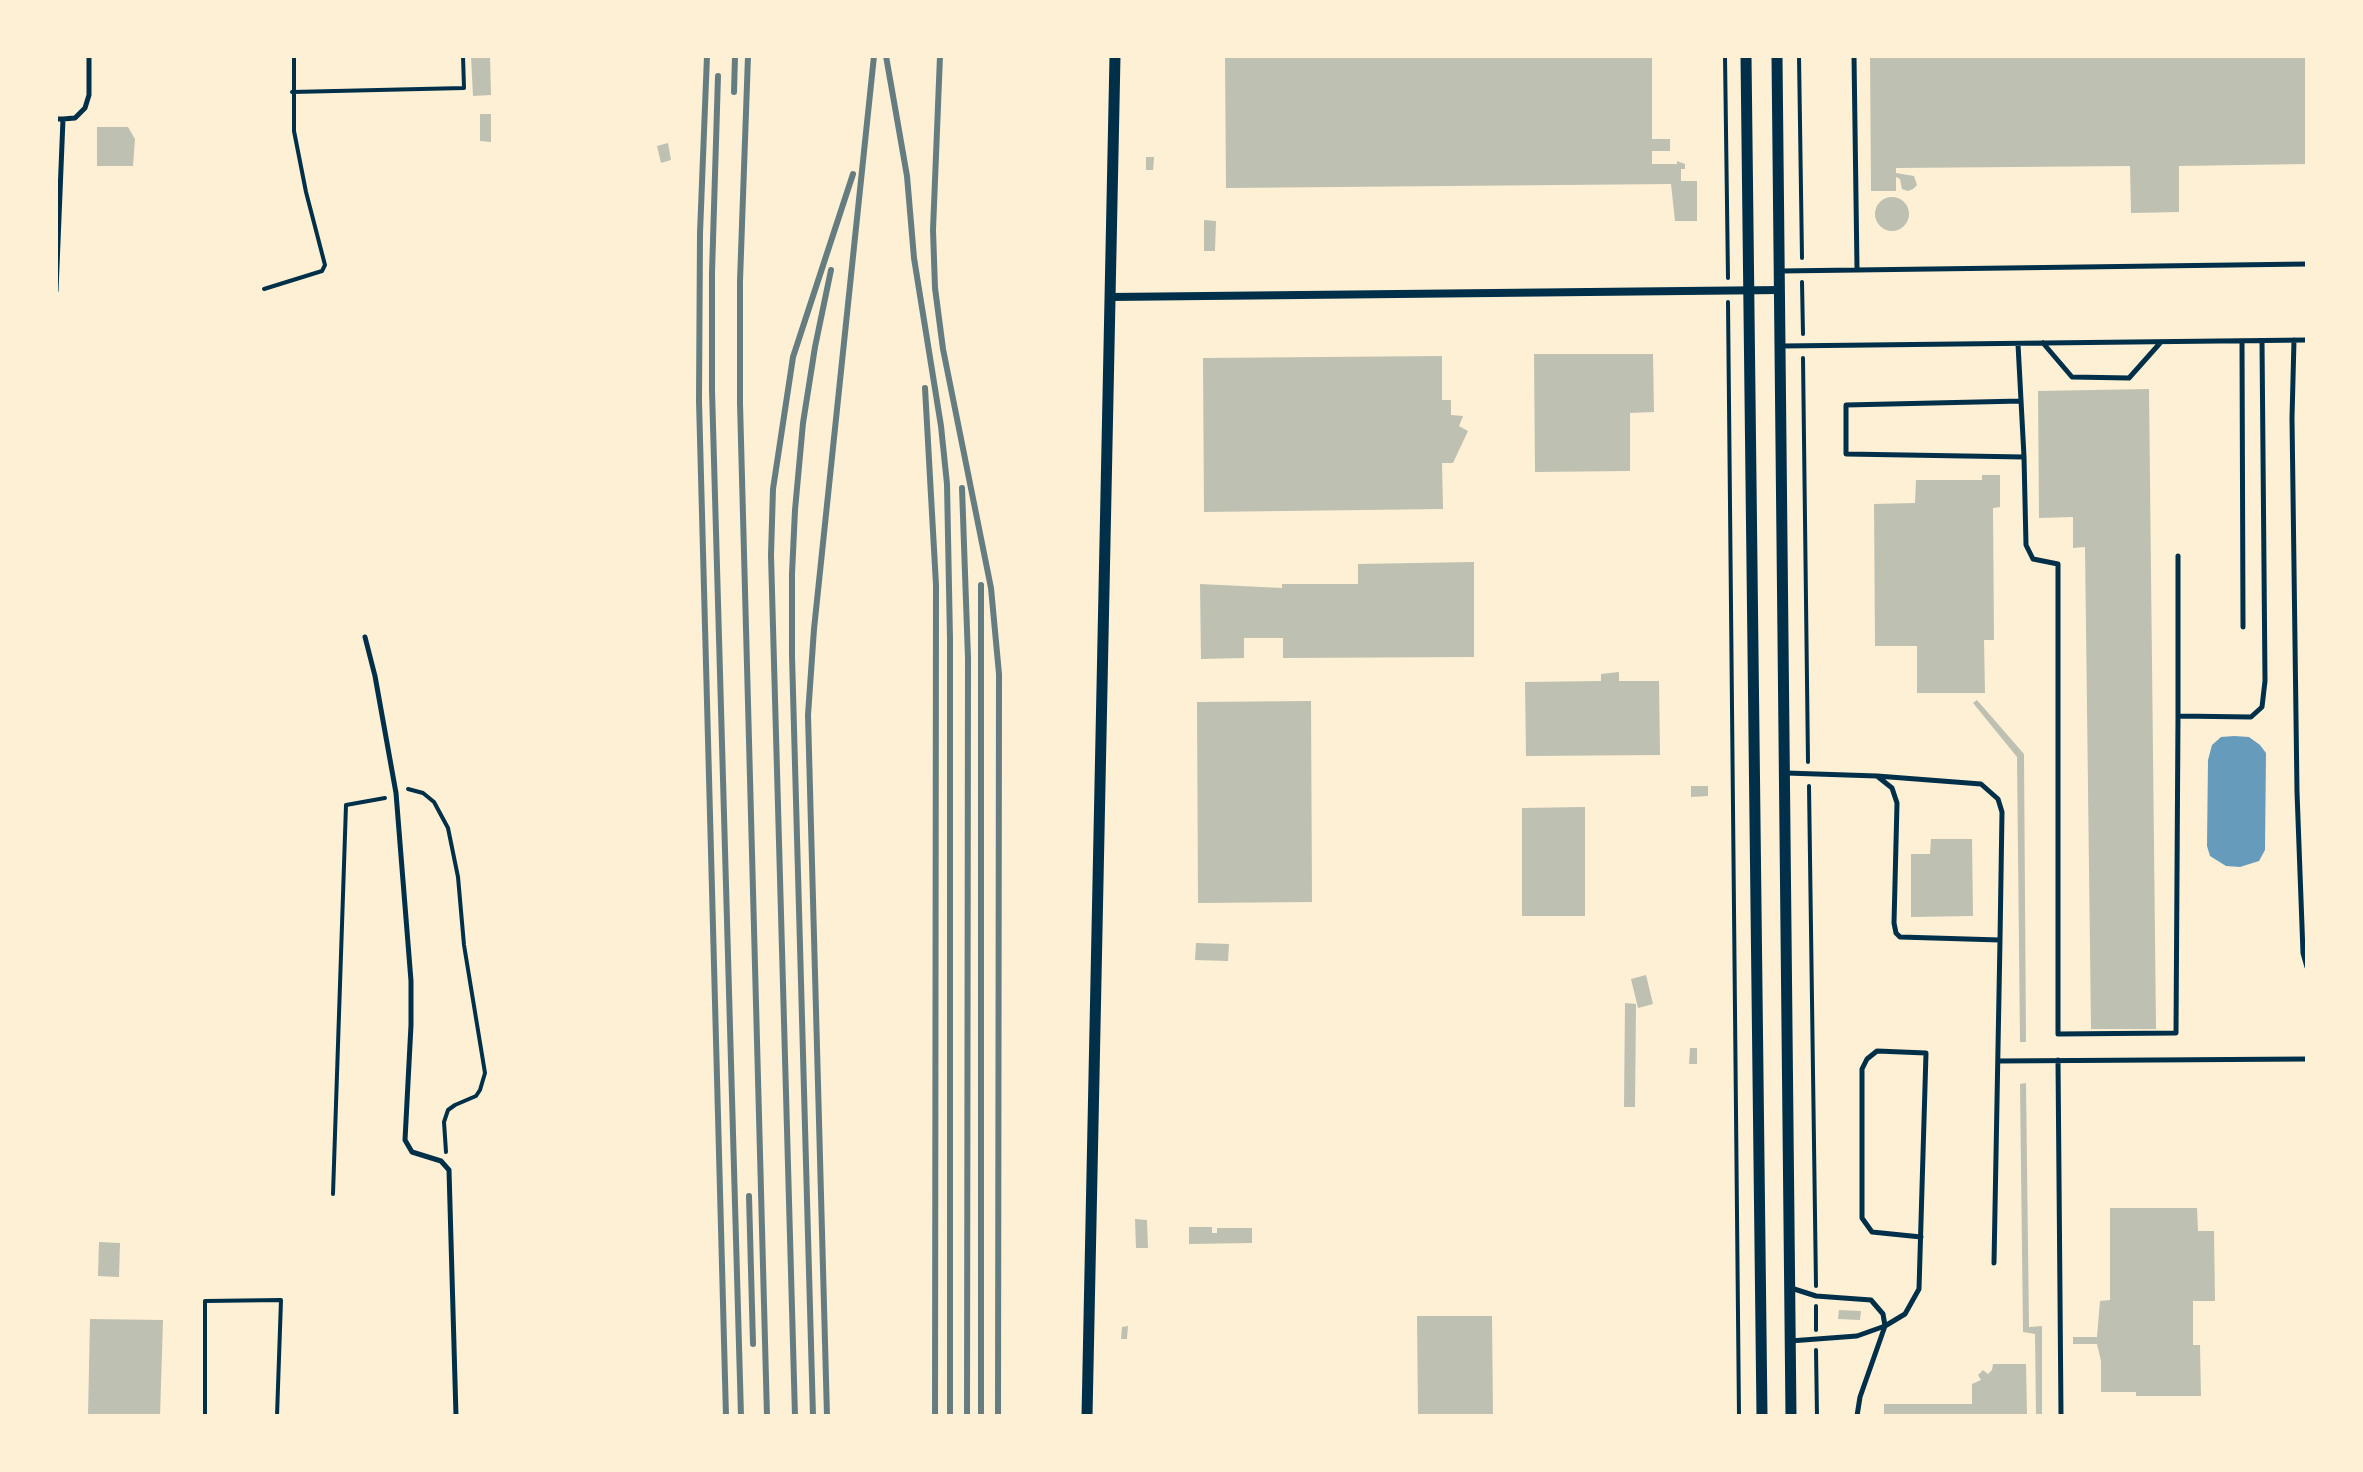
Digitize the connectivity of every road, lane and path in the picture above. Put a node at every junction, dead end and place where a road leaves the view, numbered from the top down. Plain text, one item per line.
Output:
1 (89, 56) edge
2 (294, 56) edge
3 (463, 56) edge
4 (1115, 56) edge
5 (1725, 56) edge
6 (1746, 56) edge
7 (1777, 56) edge
8 (1799, 56) edge
9 (1854, 56) edge
10 (292, 92) junction
11 (60, 119) edge
12 (2307, 264) edge
13 (1857, 269) junction
14 (1802, 270) junction
15 (1780, 271) junction
16 (264, 289) dead end
17 (1728, 290) junction
18 (1749, 290) junction
19 (1780, 290) junction
20 (56, 291) edge
21 (1110, 297) junction
22 (2294, 340) junction
23 (2307, 340) edge
24 (2242, 341) junction
25 (2262, 341) junction
26 (2162, 342) junction
27 (2043, 343) junction
28 (2018, 344) junction
29 (1803, 346) junction
30 (1781, 347) junction
31 (2021, 401) junction
32 (2024, 457) junction
33 (2178, 556) dead end
34 (2243, 627) dead end
35 (365, 637) dead end
36 (2178, 716) junction
37 (1785, 773) junction
38 (1809, 773) junction
39 (1877, 776) junction
40 (2305, 936) edge
41 (2000, 940) junction
42 (2307, 967) edge
43 (2307, 1059) edge
44 (2058, 1060) junction
45 (1998, 1061) junction
46 (1921, 1237) junction
47 (1994, 1263) dead end
48 (1790, 1287) junction
49 (1816, 1296) junction
50 (1885, 1326) junction
51 (1816, 1340) junction
52 (1790, 1341) junction
53 (205, 1416) edge
54 (277, 1416) edge
55 (456, 1416) edge
56 (1087, 1416) edge
57 (1739, 1416) edge
58 (1762, 1416) edge
59 (1791, 1416) edge
60 (1817, 1416) edge
61 (1857, 1416) edge
62 (2061, 1416) edge

1 - 11 lane
2 - 10 path
3 - 10 path
4 - 21 street
5 - 17 path
6 - 18 street
7 - 15 street
8 - 14 path
9 - 13 lane
10 - 16 path
11 - 20 lane
12 - 13 lane
13 - 14 lane
14 - 15 lane
14 - 29 path
15 - 19 street
17 - 18 street
17 - 21 street
17 - 57 path
18 - 19 street
18 - 58 street
19 - 30 street
21 - 56 street
22 - 23 lane
22 - 25 lane
22 - 40 lane
24 - 25 lane
24 - 26 lane
24 - 34 lane
25 - 36 lane
26 - 27 lane
26 - 27 lane
27 - 28 lane
28 - 29 lane
28 - 31 lane
29 - 30 lane
29 - 38 path
30 - 37 street
31 - 32 lane
31 - 32 lane
32 - 36 lane
33 - 36 lane
35 - 55 lane
37 - 38 lane
37 - 48 street
38 - 39 lane
38 - 49 path
39 - 41 lane
39 - 41 lane
40 - 42 lane
41 - 45 lane
43 - 44 lane
44 - 45 lane
44 - 62 lane
45 - 47 lane
46 - 46 lane
46 - 50 lane
48 - 49 lane
48 - 52 street
49 - 50 lane
49 - 51 path
50 - 51 lane
50 - 61 lane
51 - 52 lane
51 - 60 path
52 - 59 street
53 - 54 path

